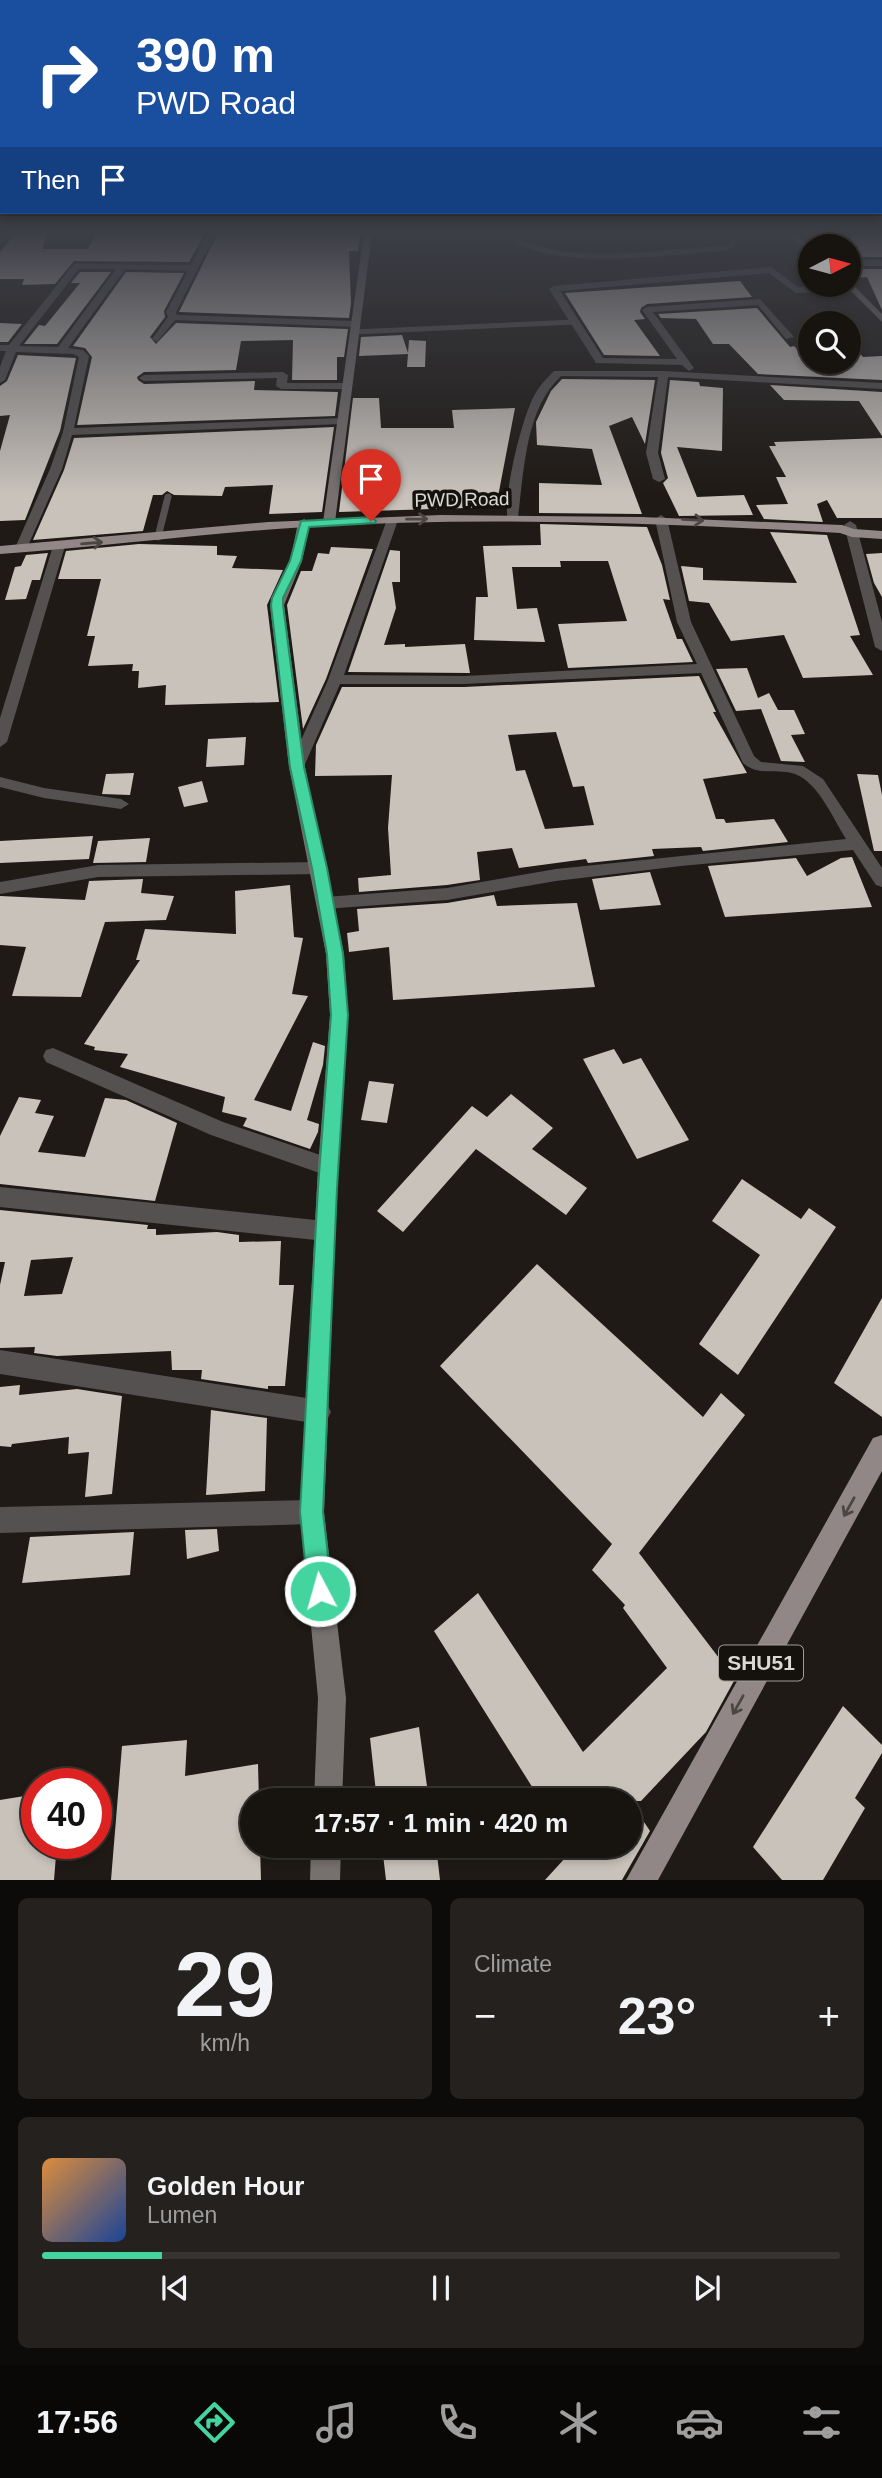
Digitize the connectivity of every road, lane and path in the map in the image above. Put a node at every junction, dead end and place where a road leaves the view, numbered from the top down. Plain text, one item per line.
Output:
1 (30, 321) edge
2 (83, 321) edge
3 (170, 321) edge
4 (200, 321) edge
5 (355, 321) edge
6 (655, 321) edge
7 (776, 321) edge
8 (575, 322) joint
9 (354, 328) junction
10 (789, 337) dead end
11 (157, 339) dead end
12 (6, 348) edge
13 (61, 350) junction
14 (684, 362) junction
15 (663, 374) junction
16 (696, 376) junction
17 (144, 378) dead end
18 (0, 380) edge
19 (882, 386) edge
20 (347, 387) junction
21 (341, 421) junction
22 (68, 432) junction
23 (659, 479) dead end
24 (168, 497) dead end
25 (512, 517) junction
26 (661, 519) junction
27 (392, 520) junction
28 (329, 522) junction
29 (304, 523) junction
30 (882, 526) edge
31 (848, 529) junction
32 (882, 535) edge
33 (158, 537) junction
34 (59, 546) junction
35 (21, 548) junction
36 (0, 550) edge
37 (882, 647) edge
38 (706, 668) junction
39 (335, 680) junction
40 (0, 742) edge
41 (297, 767) junction
42 (0, 782) edge
43 (121, 804) dead end
44 (856, 844) junction
45 (319, 868) junction
46 (882, 881) edge
47 (0, 888) edge
48 (325, 903) junction
49 (53, 1056) dead end
50 (328, 1167) junction
51 (0, 1197) edge
52 (325, 1231) junction
53 (0, 1362) edge
54 (319, 1412) junction
55 (882, 1447) edge
56 (312, 1512) junction
57 (0, 1520) edge
58 (329, 1788) edge
59 (326, 1858) edge
60 (325, 1880) edge
61 (641, 1880) edge

1 - 12 street
2 - 13 street
3 - 11 street
4 - 9 street
5 - 9 street
6 - 14 street
7 - 10 street
8 - 9 lane
8 - 14 street
9 - 20 street
12 - 13 street
12 - 18 street
13 - 22 street
14 - 16 street
15 - 16 street
15 - 23 street
15 - 25 street
16 - 19 street
17 - 20 street
20 - 21 street
21 - 22 street
21 - 28 street
22 - 35 street
24 - 33 lane
25 - 26 main road, PWD Road
27 -> 25 main road, PWD Road
26 -> 31 main road, PWD Road
26 - 38 street
27 - 28 main road, PWD Road
27 - 39 street
28 - 29 main road, PWD Road
29 - 33 main road, PWD Road
29 - 41 street
30 - 31 main road, PWD Road
31 - 32 main road, PWD Road
31 - 37 street
34 -> 33 main road, PWD Road
34 - 35 main road, PWD Road
34 - 40 street
35 - 36 main road, PWD Road
38 - 39 street
38 - 44 street
39 - 41 street
41 - 45 street
42 - 43 street
44 - 46 street
44 - 48 street
45 - 47 street
45 - 48 street
48 - 50 street
49 - 50 street
50 - 52 street
51 - 52 street
52 - 54 street
53 - 54 street
54 - 56 street
55 -> 61 main road, SHU51
56 - 57 street
56 - 58 street
59 - 60 street

